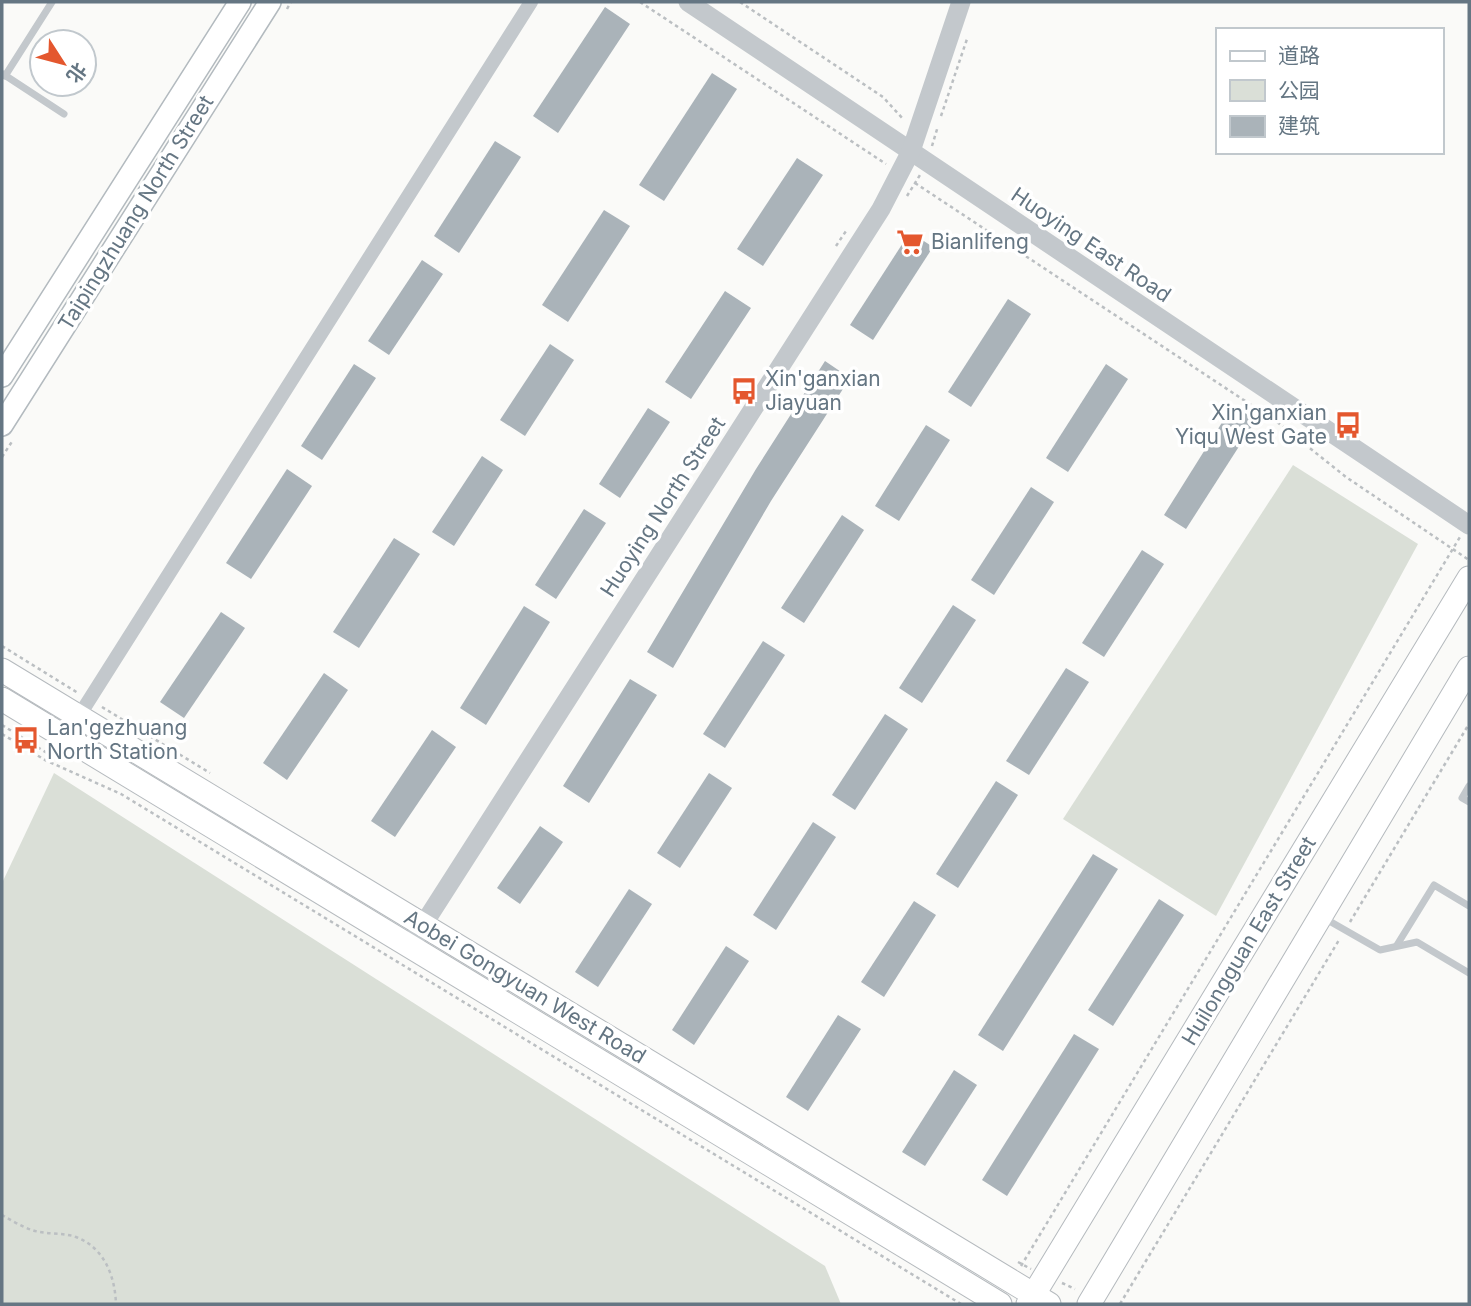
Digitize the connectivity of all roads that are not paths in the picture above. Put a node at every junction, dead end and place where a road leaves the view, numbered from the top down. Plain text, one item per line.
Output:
1 (52, 2) edge
2 (240, 2) edge
3 (270, 2) edge
4 (531, 2) edge
5 (688, 2) edge
6 (961, 2) edge
7 (3, 75) edge
8 (64, 114) dead end
9 (911, 151) junction
10 (2, 376) edge
11 (2, 425) edge
12 (1469, 525) edge
13 (1469, 578) edge
14 (1469, 668) edge
15 (2, 670) edge
16 (2, 699) edge
17 (84, 708) junction
18 (1469, 786) edge
19 (1469, 802) edge
20 (1469, 906) edge
21 (1321, 916) junction
22 (423, 925) junction
23 (1396, 945) junction
24 (410, 946) junction
25 (1469, 973) edge
26 (1037, 1301) edge
27 (1000, 1304) edge
28 (1089, 1304) edge

1 - 7 lane
2 - 10 main road, Taipingzhuang North Street
3 - 11 main road, Taipingzhuang North Street
4 - 17 street
5 - 9 street, Huoying East Road
6 - 9 street, Huoying North Street
7 - 8 lane
9 - 12 street, Huoying East Road
9 - 22 street, Huoying North Street
13 - 26 main road, Huilongguan East Street
14 - 21 main road
15 - 17 main road, Aobei Gongyuan West Road
16 - 24 main road, Aobei Gongyuan West Road
17 - 22 main road, Aobei Gongyuan West Road
18 - 19 lane
20 - 23 lane
21 - 23 lane
21 - 28 main road
22 - 24 street, Huoying North Street
22 - 26 main road, Aobei Gongyuan West Road
23 - 25 lane
24 - 27 main road, Aobei Gongyuan West Road

